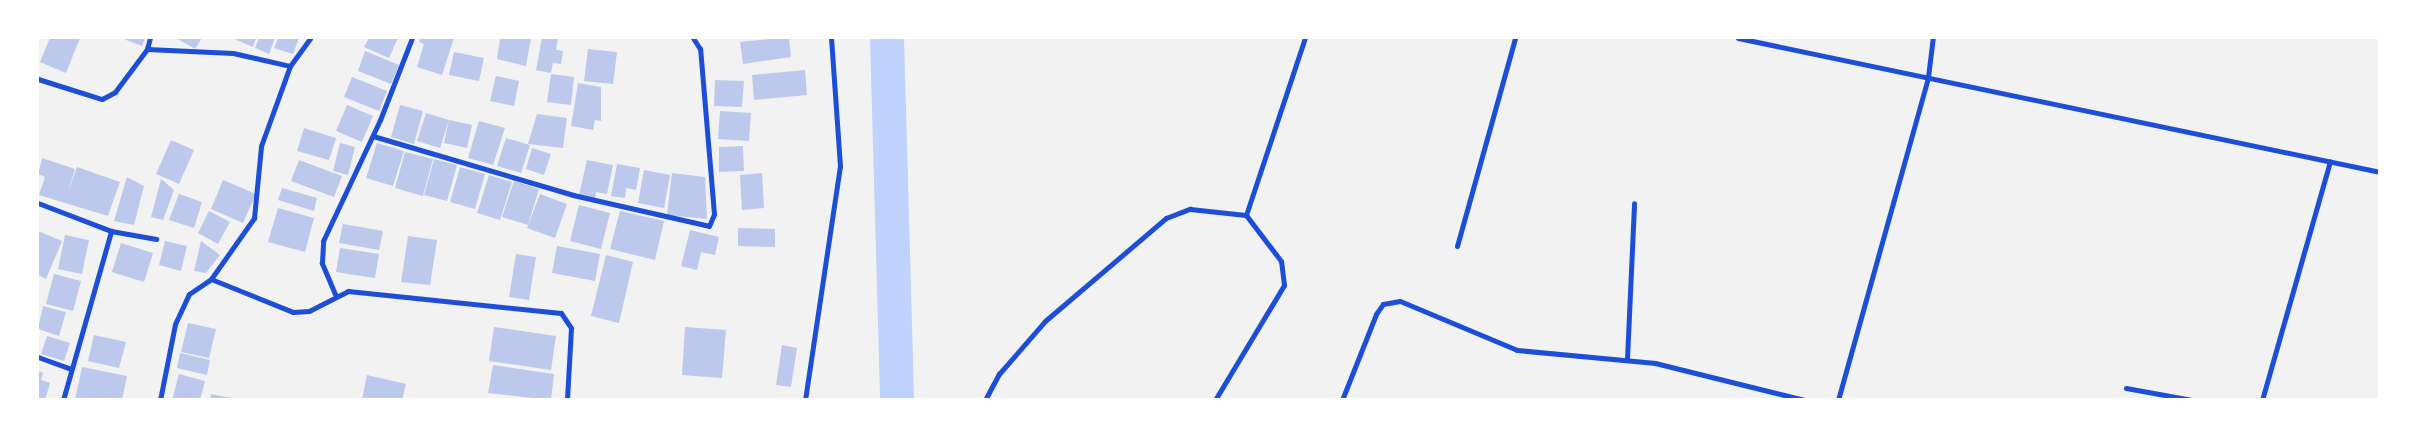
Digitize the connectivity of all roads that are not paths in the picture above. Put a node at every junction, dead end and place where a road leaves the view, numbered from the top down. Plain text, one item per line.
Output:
1 (150, 38) edge
2 (310, 38) edge
3 (412, 38) edge
4 (693, 38) edge
5 (831, 38) edge
6 (1305, 38) edge
7 (1514, 38) edge
8 (1738, 38) edge
9 (1933, 38) edge
10 (147, 49) junction
11 (290, 66) junction
12 (1928, 77) junction
13 (38, 79) edge
14 (372, 136) junction
15 (2330, 161) junction
16 (2380, 172) edge
17 (38, 203) edge
18 (1634, 203) dead end
19 (1246, 215) junction
20 (111, 231) junction
21 (156, 239) dead end
22 (1457, 246) dead end
23 (211, 280) junction
24 (335, 294) junction
25 (38, 357) edge
26 (1627, 359) junction
27 (71, 369) junction
28 (2126, 388) dead end
29 (63, 400) edge
30 (160, 400) edge
31 (567, 400) edge
32 (805, 400) edge
33 (985, 400) edge
34 (1216, 400) edge
35 (1342, 400) edge
36 (1804, 400) edge
37 (1838, 400) edge
38 (2192, 400) edge
39 (2262, 400) edge

1 - 10 street
2 - 11 street
3 - 14 street
4 - 14 street
5 - 32 street
6 - 19 street
7 - 22 street
8 - 12 street
9 - 12 street
10 - 11 street
10 - 13 street
11 - 23 street
12 - 15 street
12 - 37 street
14 - 24 street
15 - 16 street
15 - 39 street
17 - 20 street
18 - 26 street
19 - 33 street
19 - 34 street
20 - 21 street
20 - 27 street
23 - 24 street
23 - 30 street
24 - 31 street
25 - 27 street
26 - 35 street
26 - 36 street
27 - 29 street
28 - 38 street

